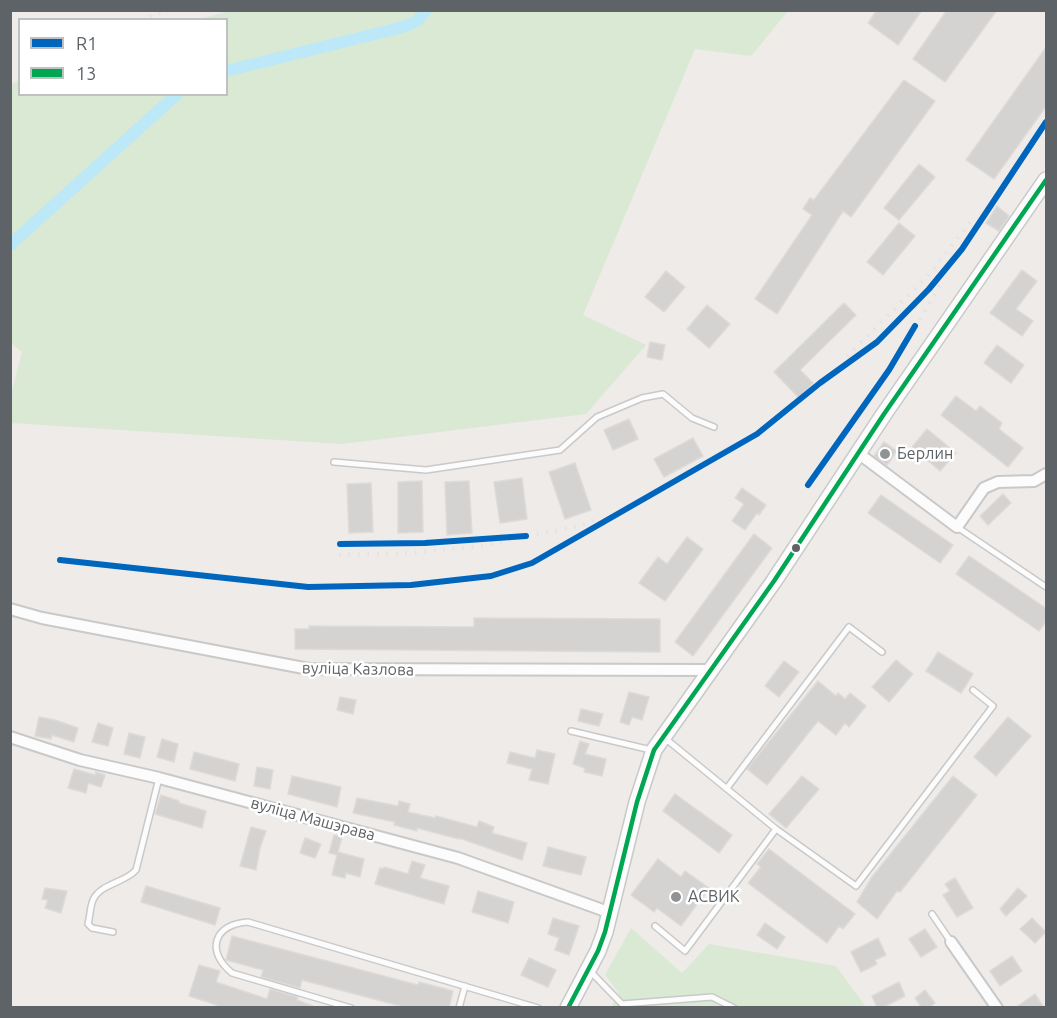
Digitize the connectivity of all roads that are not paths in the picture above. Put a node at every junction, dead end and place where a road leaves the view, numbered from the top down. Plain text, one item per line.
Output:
1 (1047, 180) edge
2 (714, 427) dead end
3 (858, 453) junction
4 (334, 462) dead end
5 (1047, 474) edge
6 (957, 527) junction
7 (1047, 587) edge
8 (10, 609) edge
9 (882, 652) dead end
10 (711, 670) junction
11 (973, 690) dead end
12 (571, 731) dead end
13 (10, 737) edge
14 (663, 737) junction
15 (654, 750) junction
16 (159, 778) junction
17 (727, 788) junction
18 (776, 829) junction
19 (611, 913) junction
20 (932, 914) dead end
21 (655, 926) dead end
22 (113, 933) dead end
23 (951, 942) joint
24 (588, 970) junction
25 (465, 986) junction
26 (351, 1008) edge
27 (459, 1008) edge
28 (538, 1008) edge
29 (568, 1008) edge
30 (734, 1008) edge
31 (997, 1008) edge

1 - 3 street
2 - 4 lane
3 - 6 street
3 - 10 street
5 - 6 street
6 - 7 lane
8 - 10 street, вуліца Казлова
9 - 17 lane
10 - 14 street
11 - 18 lane
12 - 15 lane
13 - 16 street, вуліца Машэрава
14 - 15 street
14 - 17 lane
15 - 19 street
16 - 19 street, вуліца Машэрава
16 - 22 lane
17 - 18 lane
18 - 21 lane
19 - 24 street
20 - 23 lane
23 - 31 street
24 - 29 street
24 - 30 lane
25 - 26 lane
25 - 27 lane
25 - 28 lane

